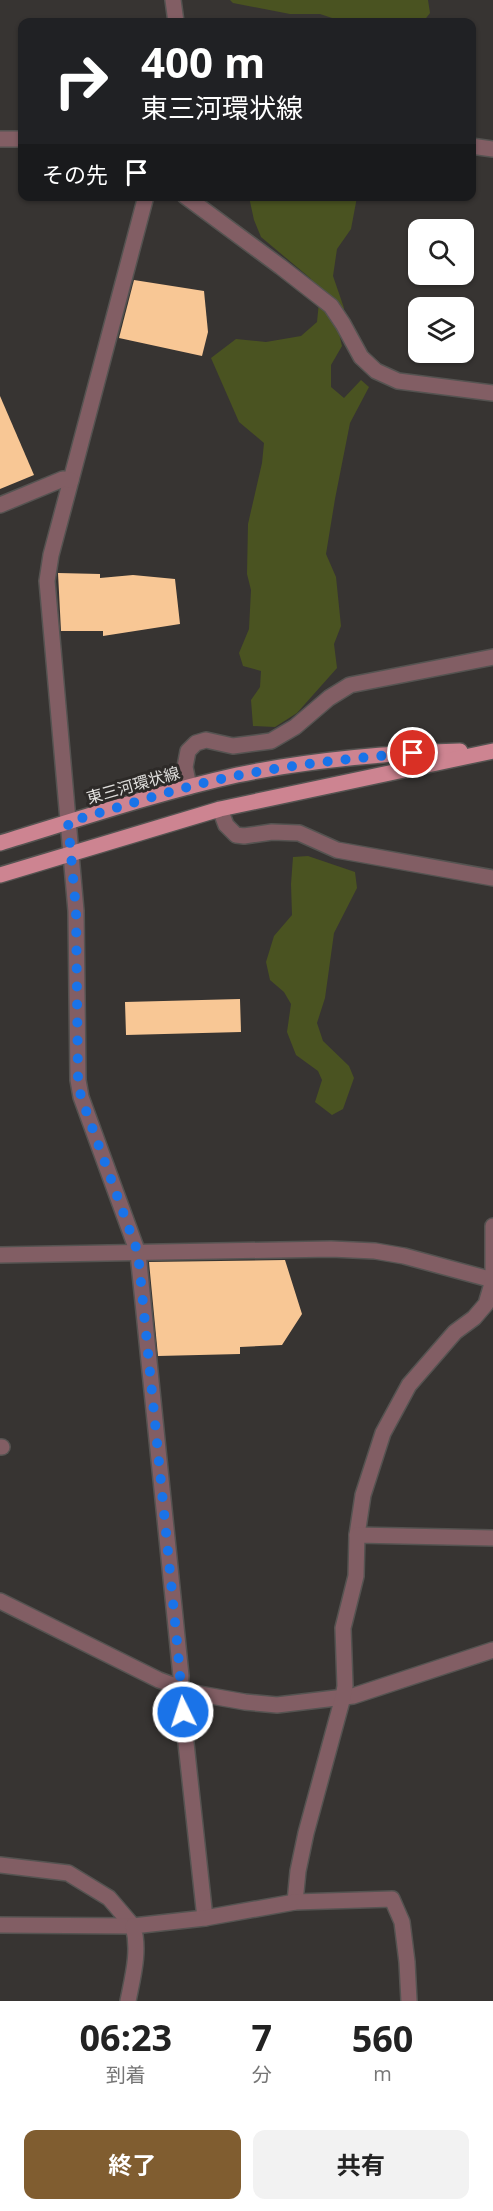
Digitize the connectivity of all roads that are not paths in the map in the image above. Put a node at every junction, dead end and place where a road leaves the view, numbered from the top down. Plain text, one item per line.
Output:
1 (172, 0) edge
2 (175, 18) edge
3 (0, 139) edge
4 (18, 139) edge
5 (476, 147) edge
6 (493, 149) edge
7 (145, 201) edge
8 (192, 201) edge
9 (493, 393) edge
10 (70, 480) junction
11 (0, 505) edge
12 (493, 657) edge
13 (493, 751) edge
14 (189, 787) junction
15 (220, 809) junction
16 (68, 822) junction
17 (0, 843) edge
18 (70, 853) junction
19 (0, 875) edge
20 (493, 878) edge
21 (493, 1226) edge
22 (138, 1253) junction
23 (0, 1255) edge
24 (493, 1280) edge
25 (357, 1535) junction
26 (493, 1539) edge
27 (0, 1601) edge
28 (493, 1650) edge
29 (180, 1688) junction
30 (343, 1697) junction
31 (0, 1865) edge
32 (295, 1902) junction
33 (205, 1918) junction
34 (0, 1925) edge
35 (133, 1926) junction
36 (128, 2001) edge
37 (409, 2001) edge

1 - 2 street
3 - 4 street
5 - 6 street
7 - 10 street
8 - 9 street
10 - 11 street
10 - 16 street
12 - 14 street
13 - 14 main road, 東三河環状線
13 - 15 main road, 東三河環状線
14 - 16 main road, 東三河環状線
15 - 18 main road, 東三河環状線
15 - 20 street
16 - 17 main road, 東三河環状線
16 - 18 street
18 - 19 main road, 東三河環状線
18 - 22 street
21 - 24 street
22 - 23 street
22 - 24 street
22 - 29 street
24 - 25 street
25 - 26 street
25 - 30 street
27 - 29 street
28 - 30 street
29 - 30 street
29 - 33 street
30 - 32 street
31 - 35 street
32 - 33 street
32 - 37 street
33 - 35 street
34 - 35 street
35 - 36 street

